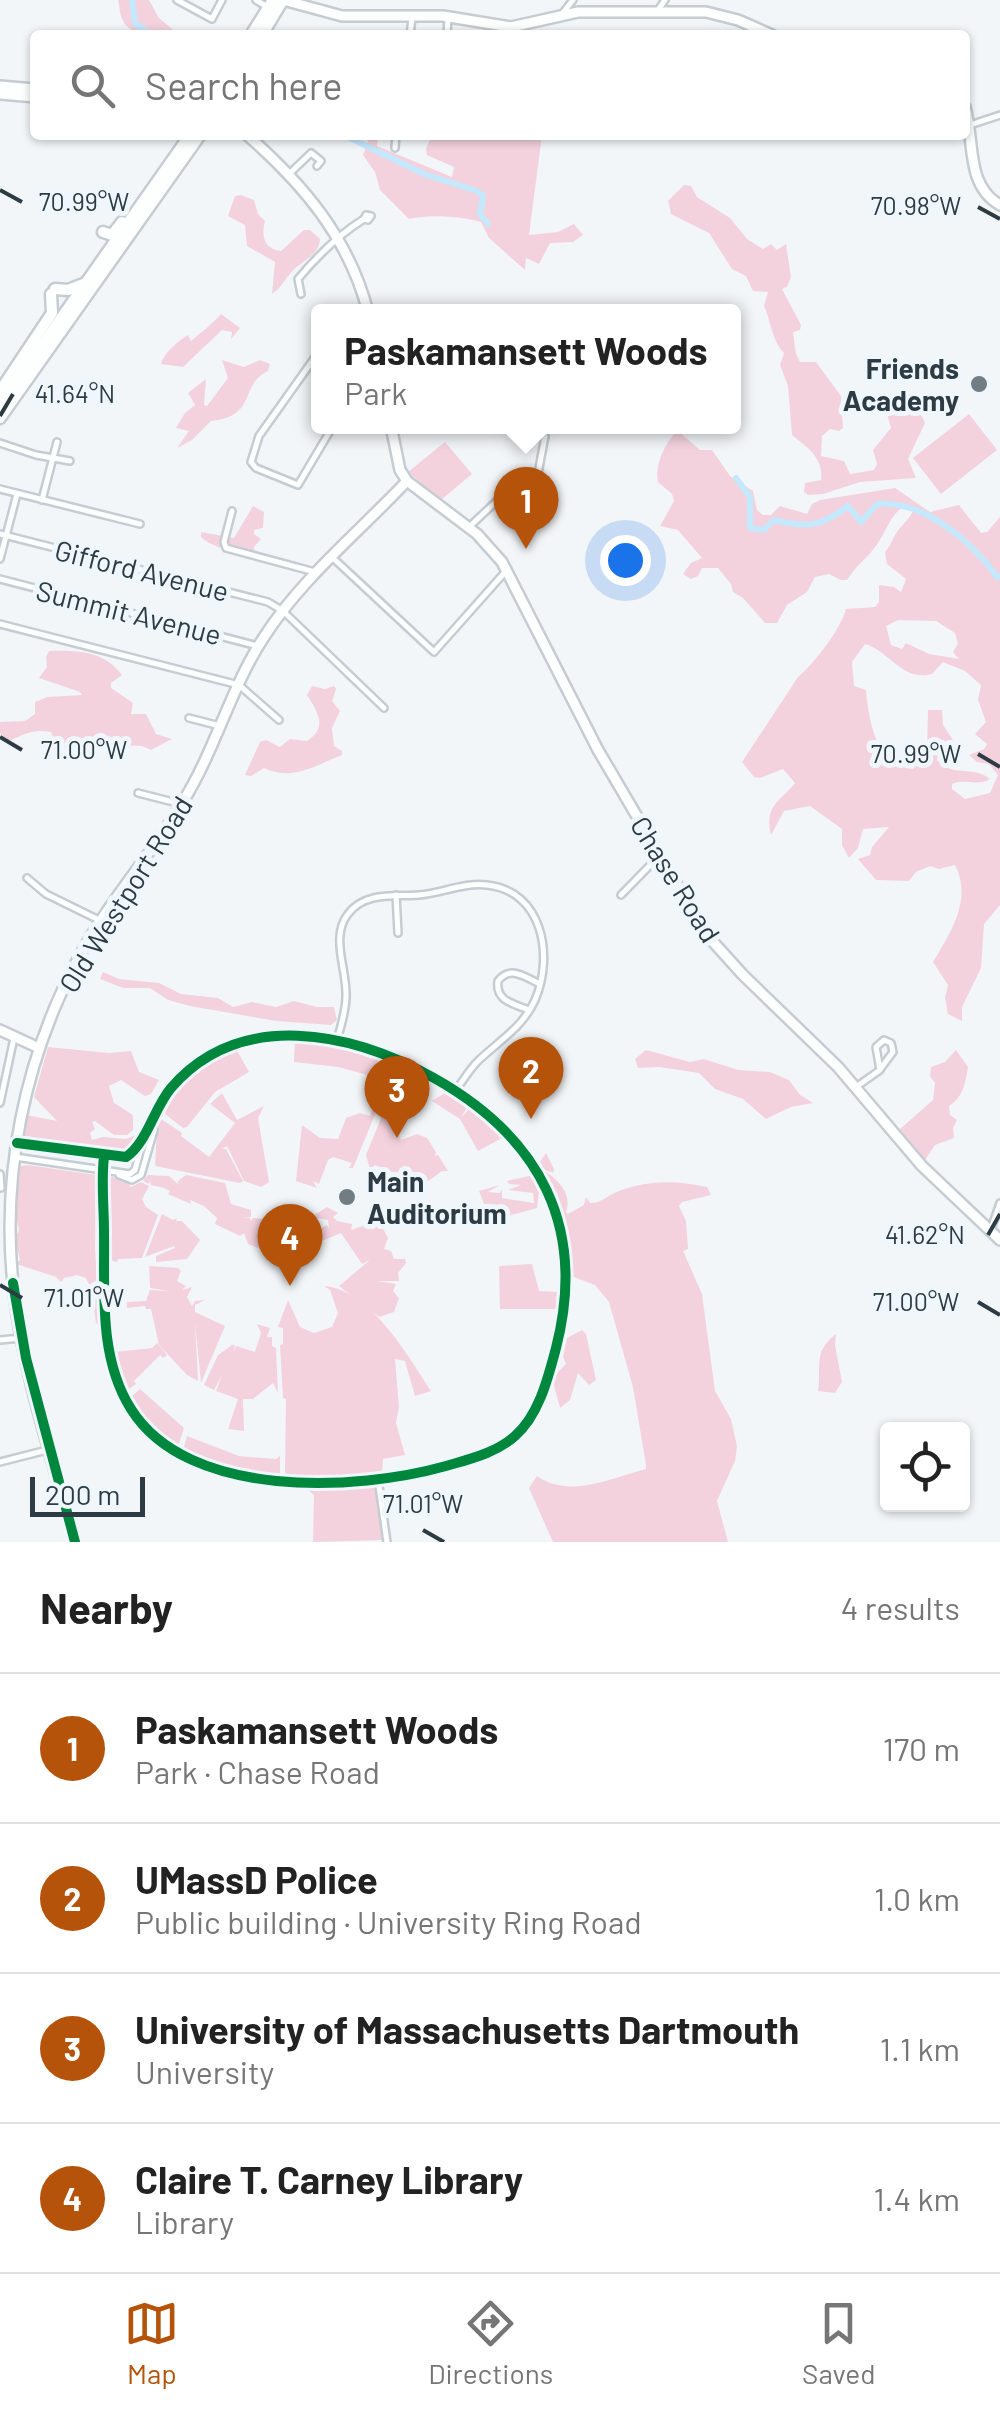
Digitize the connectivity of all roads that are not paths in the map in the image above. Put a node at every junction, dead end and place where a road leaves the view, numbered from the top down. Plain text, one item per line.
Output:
1 (177, 0) edge
2 (222, 0) edge
3 (256, 0) edge
4 (283, 0) edge
5 (573, 0) edge
6 (664, 0) edge
7 (272, 6) edge
8 (656, 12) junction
9 (562, 14) junction
10 (412, 16) junction
11 (448, 16) junction
12 (255, 30) edge
13 (264, 30) edge
14 (411, 30) edge
15 (447, 30) edge
16 (522, 30) edge
17 (758, 30) edge
18 (0, 86) edge
19 (30, 89) edge
20 (0, 94) edge
21 (30, 97) edge
22 (1000, 116) edge
23 (970, 126) edge
24 (970, 132) edge
25 (187, 140) edge
26 (196, 140) edge
27 (251, 140) edge
28 (395, 140) edge
29 (394, 148) dead end
30 (174, 160) junction
31 (317, 166) dead end
32 (288, 175) junction
33 (1000, 205) edge
34 (364, 220) dead end
35 (103, 232) dead end
36 (338, 236) junction
37 (87, 282) junction
38 (301, 294) dead end
39 (365, 304) edge
40 (56, 326) junction
41 (25, 354) junction
42 (311, 363) edge
43 (3, 387) edge
44 (0, 405) edge
45 (0, 418) edge
46 (328, 434) edge
47 (393, 434) edge
48 (545, 436) dead end
49 (57, 442) dead end
50 (0, 443) edge
51 (52, 458) junction
52 (70, 461) dead end
53 (407, 481) junction
54 (0, 489) edge
55 (17, 494) junction
56 (42, 500) junction
57 (232, 511) dead end
58 (140, 524) dead end
59 (469, 528) junction
60 (3, 535) edge
61 (332, 558) junction
62 (0, 559) edge
63 (507, 570) junction
64 (318, 573) junction
65 (0, 579) edge
66 (283, 610) junction
67 (0, 624) edge
68 (258, 646) junction
69 (239, 685) junction
70 (384, 708) dead end
71 (190, 718) dead end
72 (279, 720) dead end
73 (222, 726) junction
74 (138, 793) dead end
75 (182, 804) junction
76 (660, 854) junction
77 (27, 878) dead end
78 (396, 895) junction
79 (621, 895) dead end
80 (101, 920) junction
81 (398, 933) dead end
82 (540, 984) junction
83 (529, 1010) junction
84 (0, 1030) edge
85 (15, 1036) junction
86 (337, 1040) junction
87 (39, 1048) junction
88 (881, 1068) junction
89 (856, 1087) junction
90 (455, 1092) junction
91 (0, 1103) edge
92 (148, 1123) junction
93 (17, 1144) junction
94 (104, 1156) junction
95 (15, 1158) junction
96 (102, 1171) junction
97 (0, 1174) edge
98 (2, 1188) edge
99 (1000, 1203) edge
100 (5, 1209) edge
101 (990, 1232) junction
102 (1000, 1240) edge
103 (21, 1338) junction
104 (0, 1340) edge
105 (50, 1449) junction
106 (0, 1462) edge
107 (378, 1479) junction
108 (75, 1542) edge
109 (387, 1542) edge

1 - 2 street
3 - 7 street
4 - 7 main road
4 - 10 main road
5 - 9 street
6 - 8 street
7 - 12 main road
7 - 13 main road
8 - 9 main road
8 - 17 main road
9 - 16 main road
10 - 11 main road
10 - 14 street
11 - 15 street
11 - 16 main road
18 - 19 main road
20 - 21 main road
22 - 23 street
24 - 33 main road
25 - 30 main road
26 - 45 main road
27 - 32 main road
28 - 29 street
30 - 35 main road
30 - 37 main road
31 - 32 street
32 - 36 main road
34 - 36 street
36 - 38 street
36 - 39 main road
37 - 40 main road
37 - 41 main road
40 - 41 main road
40 - 44 main road
41 - 43 main road
42 - 46 street
47 - 53 main road
48 - 59 street
49 - 51 street
50 - 51 street
51 - 52 street
51 - 56 street
53 - 59 main road, Chase Road
53 - 61 main road, Old Westport Road
54 - 55 street
55 - 56 street
55 - 60 street
56 - 58 street
57 - 64 street
59 - 63 main road, Chase Road
60 - 62 street
60 - 66 street, Gifford Avenue
61 - 63 street
61 - 64 main road, Old Westport Road
63 - 76 main road, Chase Road
64 - 66 main road, Old Westport Road
65 - 68 street, Summit Avenue
66 - 68 main road, Old Westport Road
66 - 70 street
67 - 69 street
68 - 69 main road, Old Westport Road
69 - 72 street
69 - 73 main road, Old Westport Road
71 - 73 street
73 - 75 main road, Old Westport Road
74 - 75 street
75 - 80 main road, Old Westport Road
76 - 79 street
76 - 89 main road, Chase Road
77 - 80 street
78 - 81 street
78 - 82 street
78 - 86 street
80 - 87 main road, Old Westport Road
82 - 83 street
82 - 83 street
83 - 90 street
84 - 85 main road
85 - 87 main road
85 - 91 street
86 - 90 street
86 - 92 street
87 - 93 main road, Old Westport Road
88 - 88 street
88 - 89 street
89 - 101 main road, Chase Road
90 - 107 street
92 - 94 street
92 - 96 street
93 - 94 street
93 - 95 main road, Old Westport Road
94 - 96 street
95 - 96 street
95 - 100 main road, Old Westport Road
96 - 107 street
97 - 98 street
99 - 101 street
100 - 103 main road, Old Westport Road
101 - 102 main road, Chase Road
103 - 104 street
103 - 105 main road, Old Westport Road
105 - 106 street
105 - 108 main road, Old Westport Road
107 - 109 street

